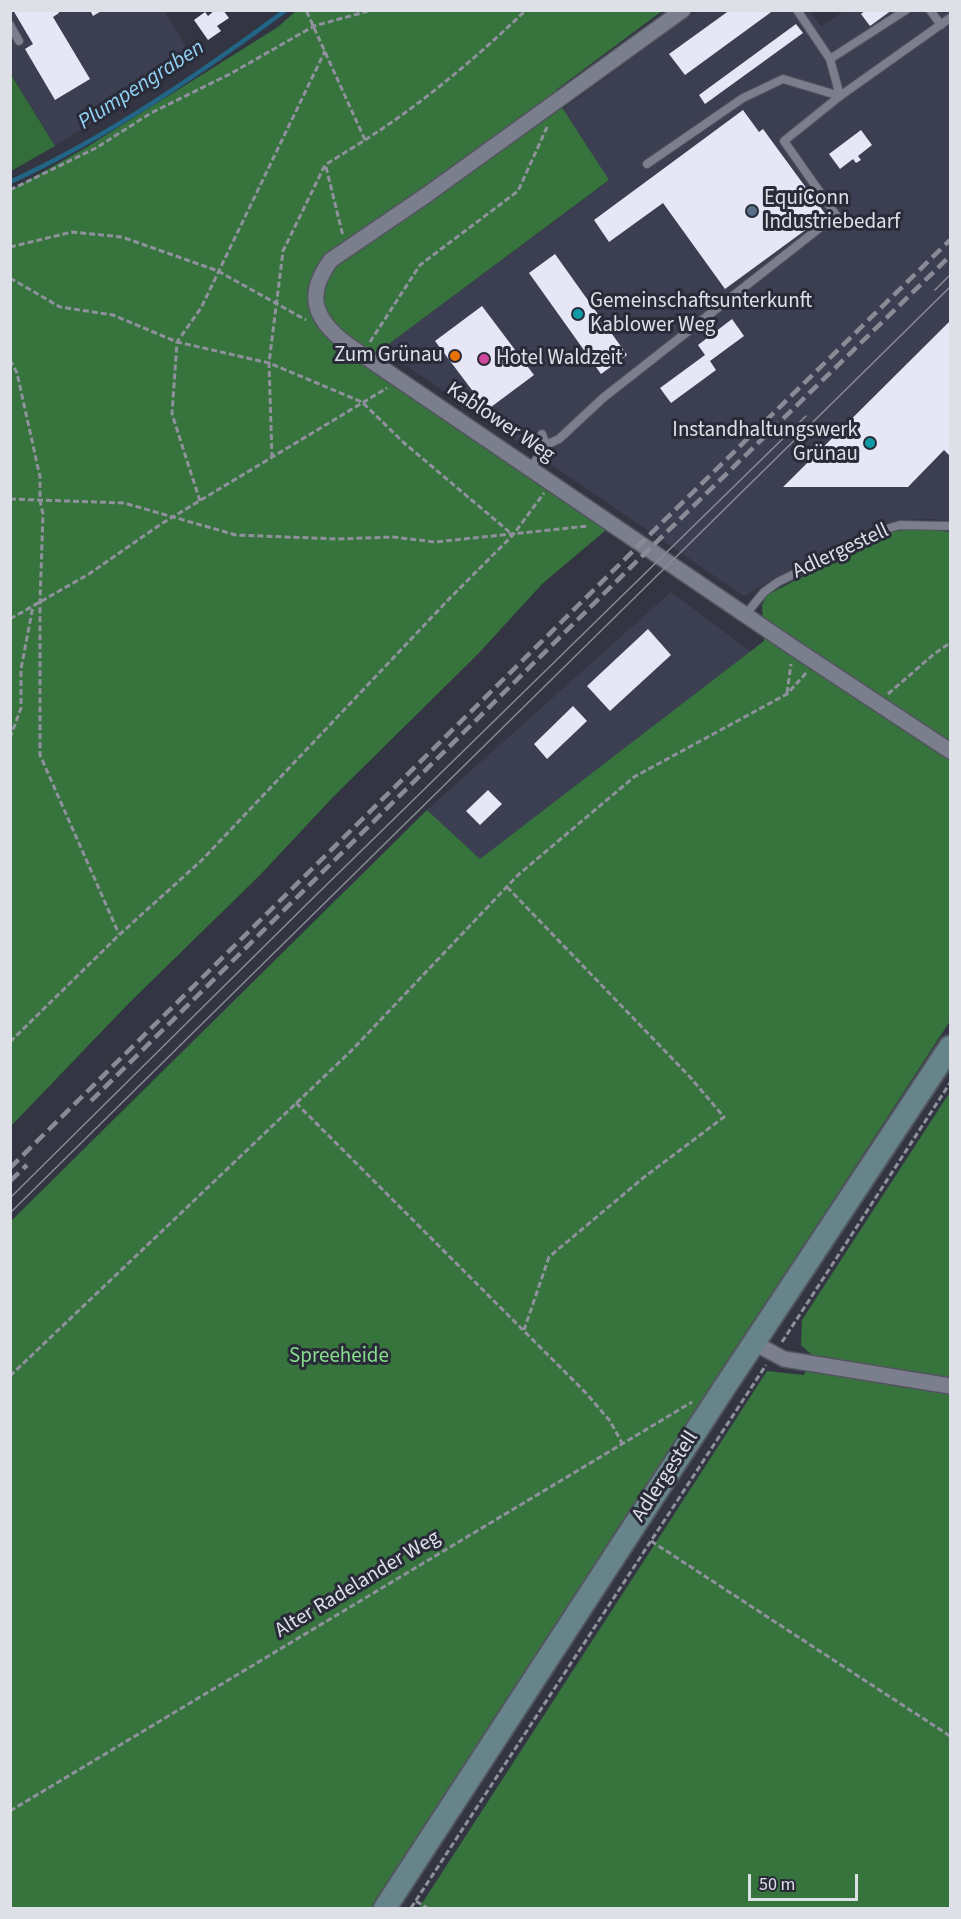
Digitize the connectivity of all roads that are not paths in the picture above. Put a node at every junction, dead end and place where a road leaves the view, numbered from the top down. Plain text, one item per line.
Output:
1 (683, 10) edge
2 (797, 10) edge
3 (906, 10) edge
4 (930, 10) edge
5 (951, 18) edge
6 (10, 25) edge
7 (941, 25) junction
8 (19, 41) dead end
9 (830, 59) junction
10 (840, 96) junction
11 (647, 164) dead end
12 (542, 434) dead end
13 (546, 445) junction
14 (530, 469) junction
15 (951, 525) edge
16 (746, 614) junction
17 (951, 751) edge
18 (951, 1047) edge
19 (764, 1349) junction
20 (951, 1386) edge
21 (385, 1908) edge

1 - 14 street, Kablower Weg
2 - 9 lane
3 - 9 lane
4 - 7 lane
5 - 7 lane
6 - 8 lane
7 - 10 lane
9 - 10 lane
10 - 11 lane
10 - 13 lane
12 - 13 lane
13 - 14 lane
14 - 16 street, Kablower Weg
15 - 16 lane, Adlergestell
16 - 17 street, Kablower Weg
18 - 19 main road, Adlergestell
19 - 20 street
19 - 21 main road, Adlergestell

